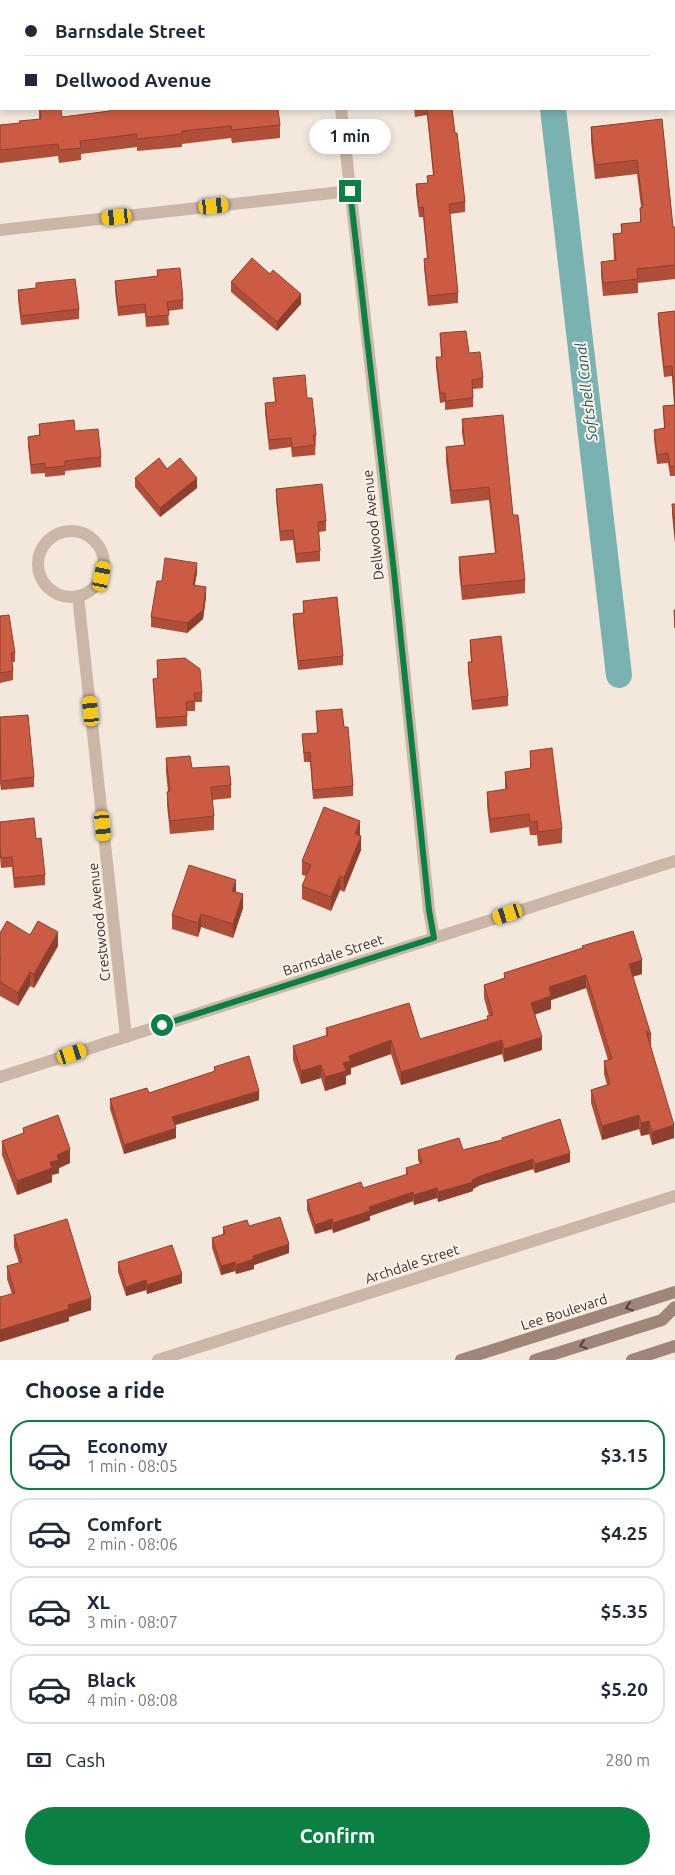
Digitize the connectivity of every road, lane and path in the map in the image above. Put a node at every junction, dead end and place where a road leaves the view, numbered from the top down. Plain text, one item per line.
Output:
1 (341, 110) edge
2 (350, 191) junction
3 (0, 230) edge
4 (78, 596) junction
5 (675, 862) edge
6 (434, 938) junction
7 (126, 1037) junction
8 (0, 1077) edge
9 (675, 1196) edge
10 (675, 1292) edge
11 (675, 1307) edge
12 (675, 1346) edge
13 (158, 1360) edge
14 (462, 1360) edge
15 (535, 1360) edge
16 (632, 1360) edge

1 - 2 street, Dellwood Avenue
2 - 3 street
2 - 6 street, Dellwood Avenue
4 - 4 street
4 - 7 street, Crestwood Avenue
5 - 6 street, Barnsdale Street
6 - 7 street, Barnsdale Street
7 - 8 street, Barnsdale Street
9 - 13 street, Archdale Street
10 -> 14 main road, Lee Boulevard
11 -> 15 main road
12 - 16 main road

